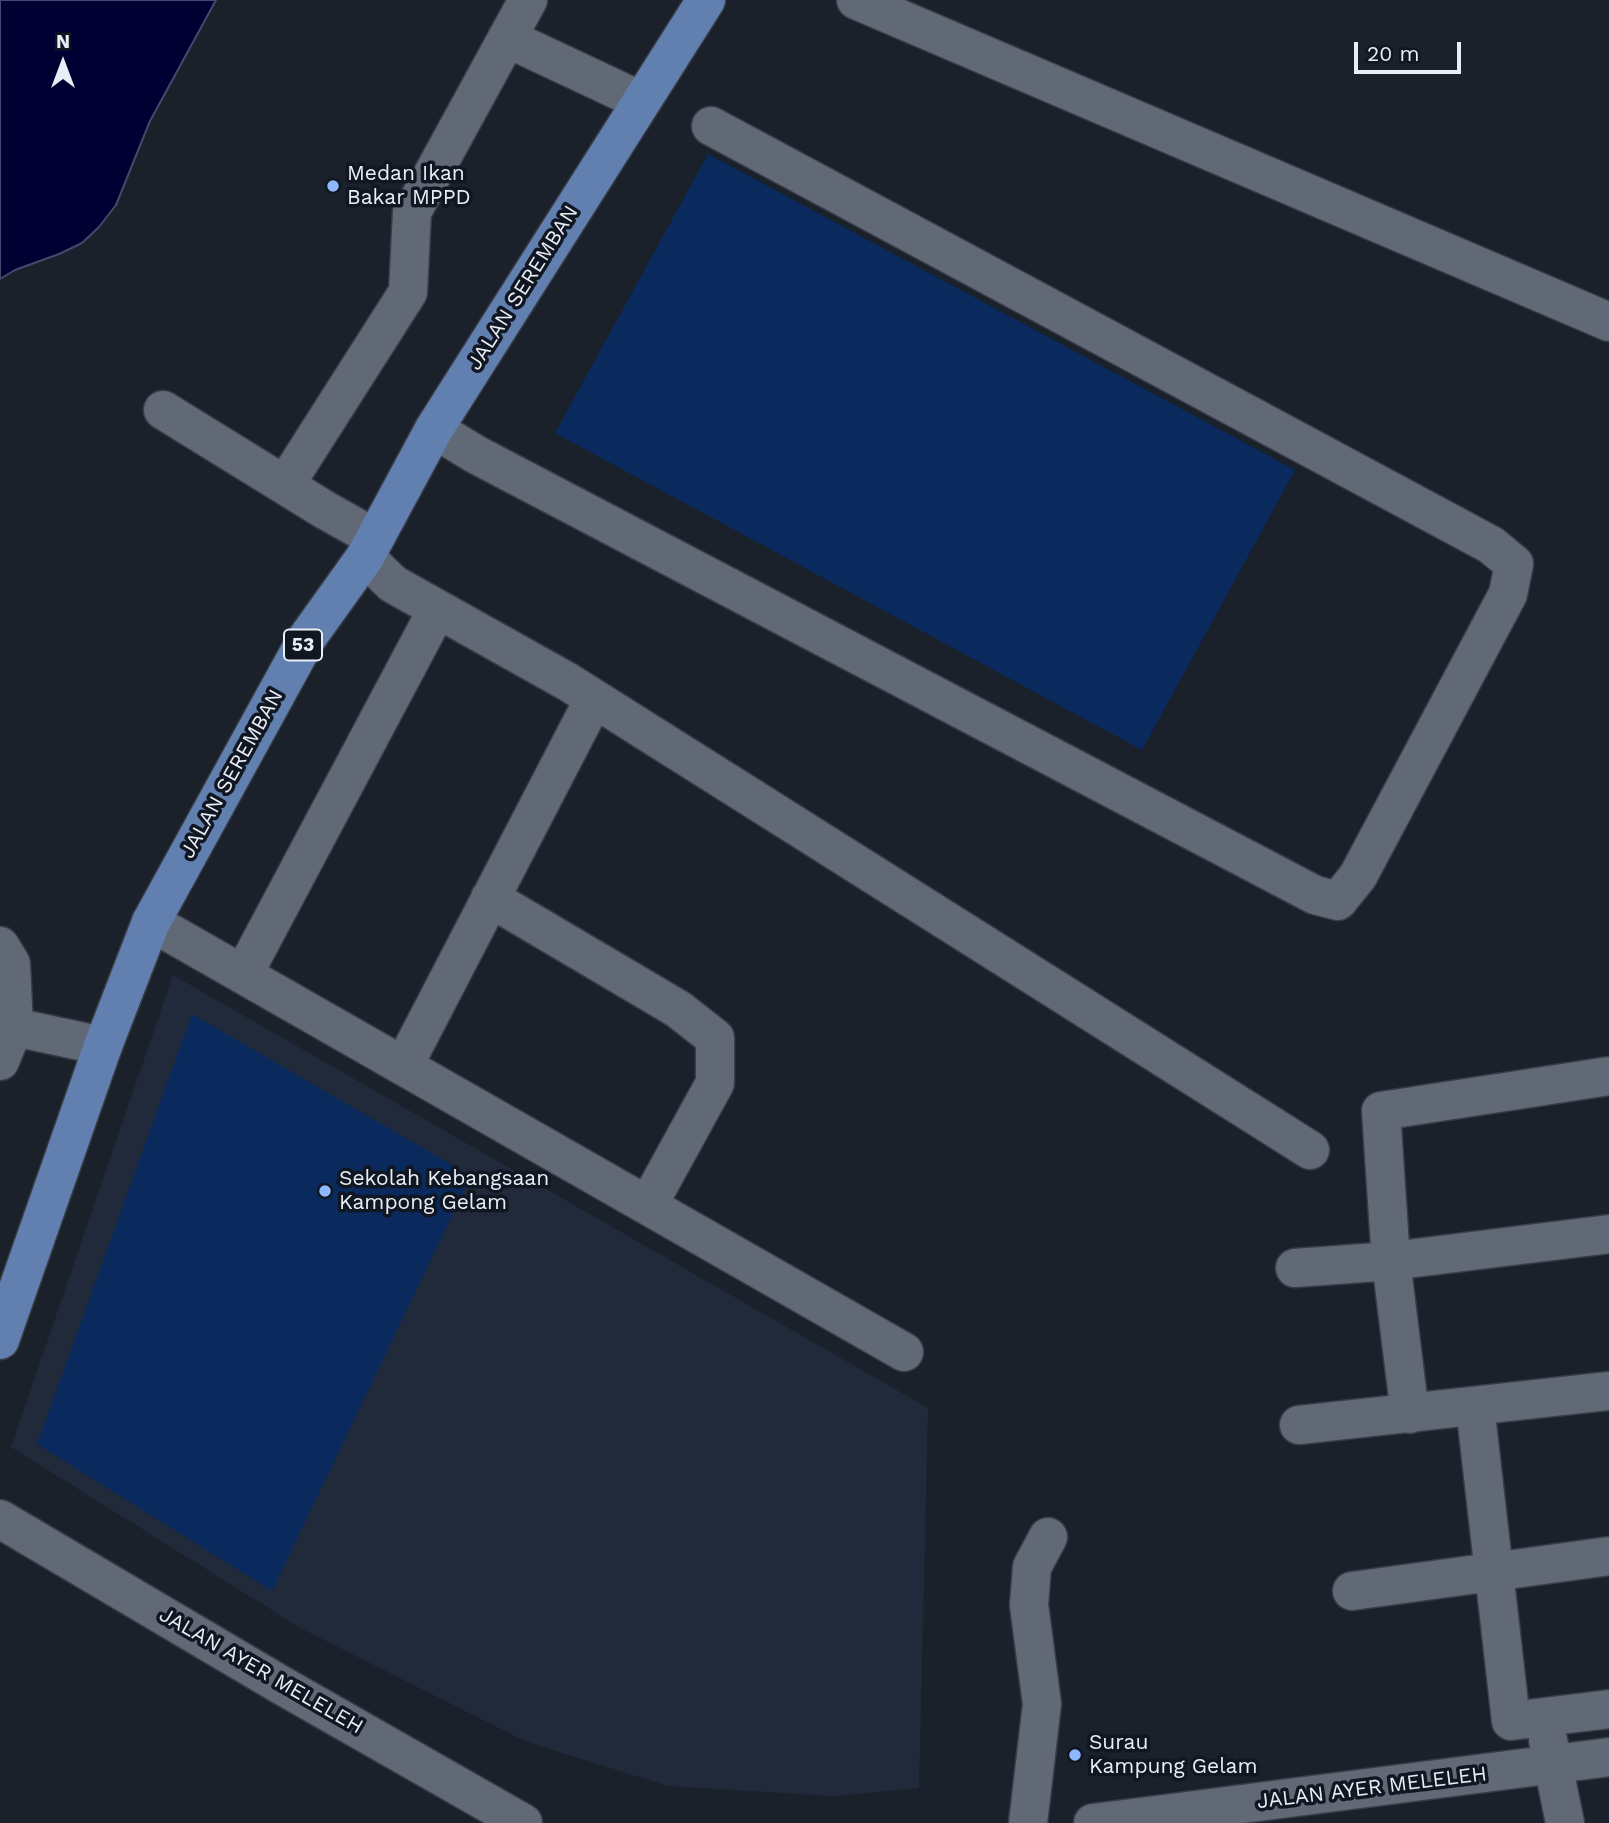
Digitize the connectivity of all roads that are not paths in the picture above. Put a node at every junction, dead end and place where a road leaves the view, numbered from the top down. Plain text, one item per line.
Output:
1 (528, 0) edge
2 (706, 0) edge
3 (856, 0) edge
4 (507, 38) junction
5 (640, 101) junction
6 (711, 126) dead end
7 (1609, 323) edge
8 (163, 410) dead end
9 (434, 429) junction
10 (285, 485) junction
11 (370, 547) junction
12 (437, 610) junction
13 (594, 699) junction
14 (490, 898) junction
15 (151, 922) junction
16 (0, 946) edge
17 (244, 973) junction
18 (7, 1044) edge
19 (103, 1046) junction
20 (404, 1065) junction
21 (1609, 1076) edge
22 (1310, 1150) dead end
23 (648, 1205) junction
24 (1609, 1234) edge
25 (1391, 1261) junction
26 (1295, 1268) dead end
27 (0, 1340) edge
28 (904, 1352) dead end
29 (1609, 1391) edge
30 (1475, 1406) junction
31 (1410, 1414) junction
32 (1299, 1425) dead end
33 (0, 1519) edge
34 (1048, 1537) dead end
35 (1609, 1556) edge
36 (1493, 1571) junction
37 (1352, 1591) dead end
38 (1609, 1709) edge
39 (1527, 1719) junction
40 (1609, 1757) edge
41 (1552, 1765) junction
42 (523, 1823) edge
43 (1028, 1823) edge
44 (1093, 1823) edge
45 (1565, 1823) edge

1 - 4 street
2 - 5 main road, JALAN SEREMBAN / 53
3 - 7 street
4 - 5 street
4 - 10 street
5 - 9 main road, JALAN SEREMBAN / 53
6 - 9 street
8 - 10 street
9 - 11 main road, JALAN SEREMBAN / 53
10 - 11 street
11 - 12 street
11 - 15 main road, JALAN SEREMBAN / 53
12 - 13 street
12 - 17 street
13 - 14 street
13 - 22 street
14 - 20 street
14 - 23 street
15 - 17 street
15 - 19 main road, JALAN SEREMBAN / 53
16 - 18 street
17 - 20 street
18 - 19 street
19 - 27 main road, JALAN SEREMBAN / 53
20 - 23 street
21 - 25 street
23 - 28 street
24 - 25 street
25 - 26 street
25 - 31 street
29 - 30 street
30 - 31 street
30 - 36 street
31 - 32 street
33 - 42 street, JALAN AYER MELELEH
34 - 43 street
35 - 36 street
36 - 37 street
36 - 39 street
38 - 39 street
39 - 41 street
40 - 41 street, JALAN AYER MELELEH
41 - 44 street, JALAN AYER MELELEH
41 - 45 street

